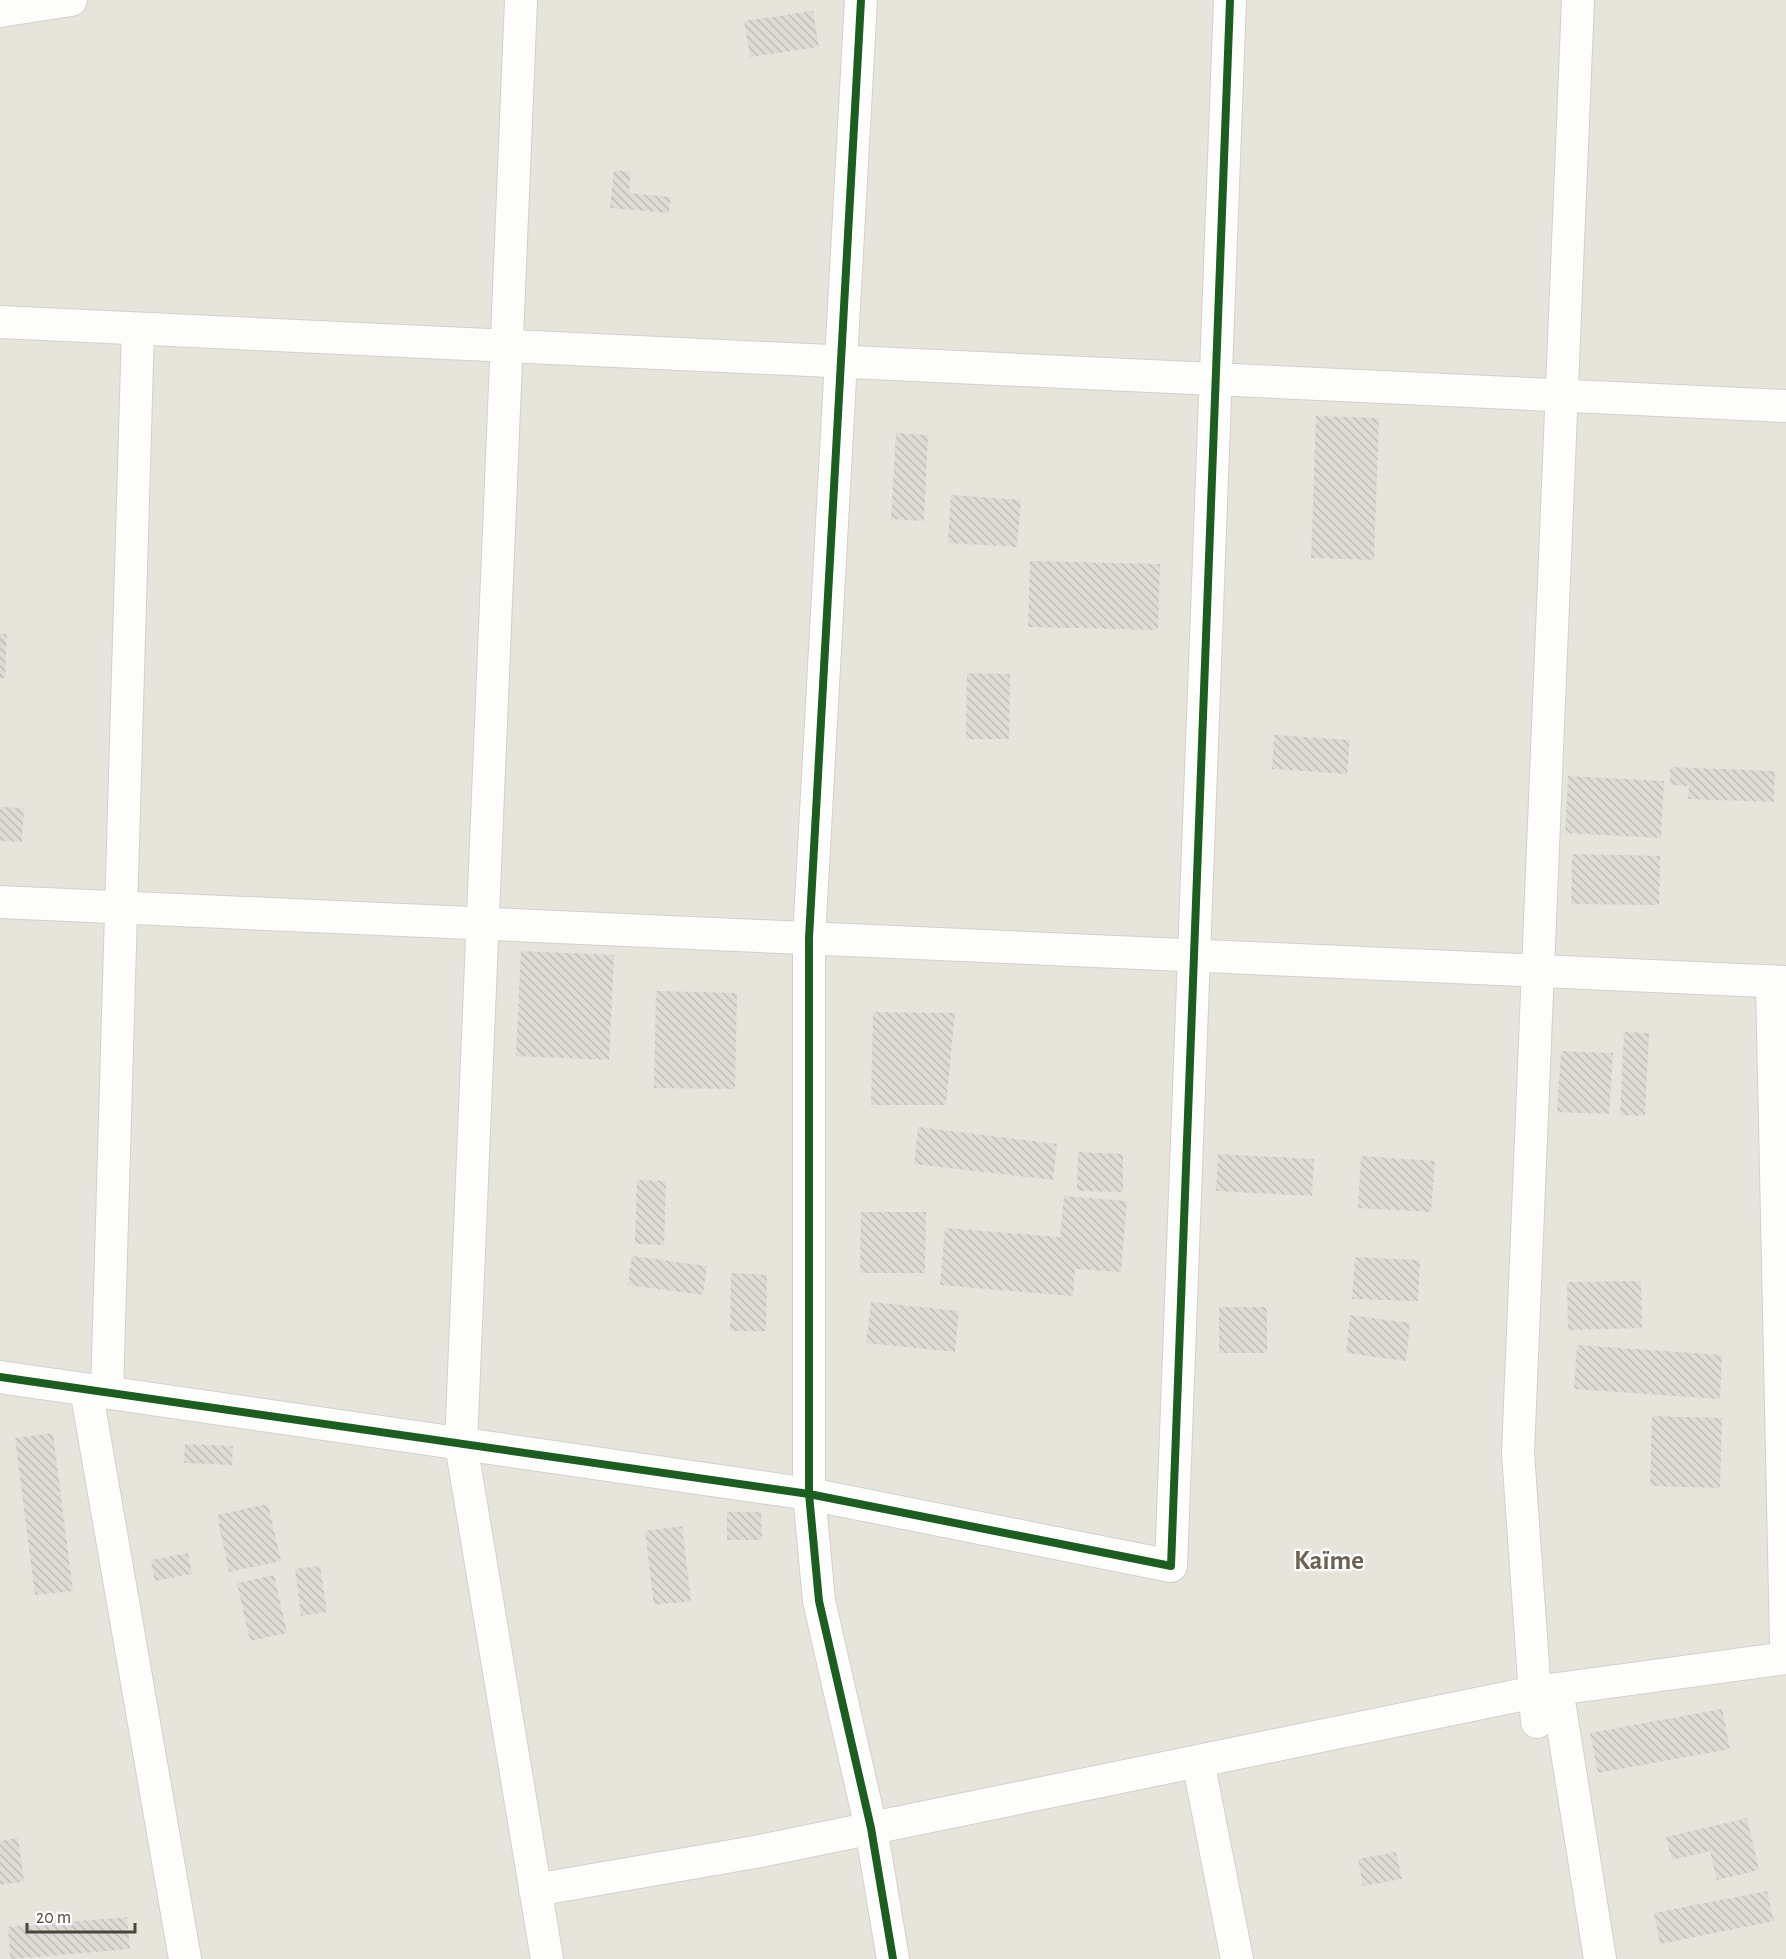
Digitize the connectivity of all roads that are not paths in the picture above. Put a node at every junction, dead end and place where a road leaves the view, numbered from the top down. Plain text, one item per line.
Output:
1 (71, 0) edge
2 (521, 0) edge
3 (861, 0) edge
4 (1230, 0) edge
5 (1578, 0) edge
6 (0, 11) edge
7 (0, 322) edge
8 (138, 329) junction
9 (507, 346) junction
10 (841, 362) junction
11 (1215, 380) junction
12 (1562, 396) junction
13 (1786, 406) edge
14 (0, 902) edge
15 (122, 908) junction
16 (482, 924) junction
17 (809, 938) junction
18 (1194, 956) junction
19 (1538, 971) junction
20 (1779, 982) edge
21 (0, 1377) edge
22 (96, 1391) junction
23 (461, 1444) junction
24 (809, 1494) junction
25 (1786, 1643) edge
26 (1786, 1658) edge
27 (1543, 1701) junction
28 (1198, 1761) junction
29 (871, 1828) junction
30 (535, 1890) junction
31 (185, 1959) edge
32 (547, 1959) edge
33 (893, 1959) edge
34 (1237, 1959) edge
35 (1600, 1959) edge

1 - 6 street
2 - 9 street
3 - 10 street
4 - 11 street
5 - 12 street
7 - 8 street
8 - 9 street
8 - 15 street
9 - 10 street
9 - 16 street
10 - 11 street
10 - 17 street
11 - 12 street
11 - 18 street
12 - 13 street
12 - 19 street
14 - 15 street
15 - 16 street
15 - 22 street
16 - 17 street
16 - 23 street
17 - 18 street
17 - 24 street
18 - 19 street
18 - 24 street
19 - 20 street
19 - 27 street
20 - 25 street
21 - 22 street
22 - 23 street
22 - 31 street
23 - 24 street
23 - 30 street
24 - 29 street
26 - 27 street
27 - 28 street
27 - 35 street
28 - 29 street
28 - 34 street
29 - 30 street
29 - 33 street
30 - 32 street

